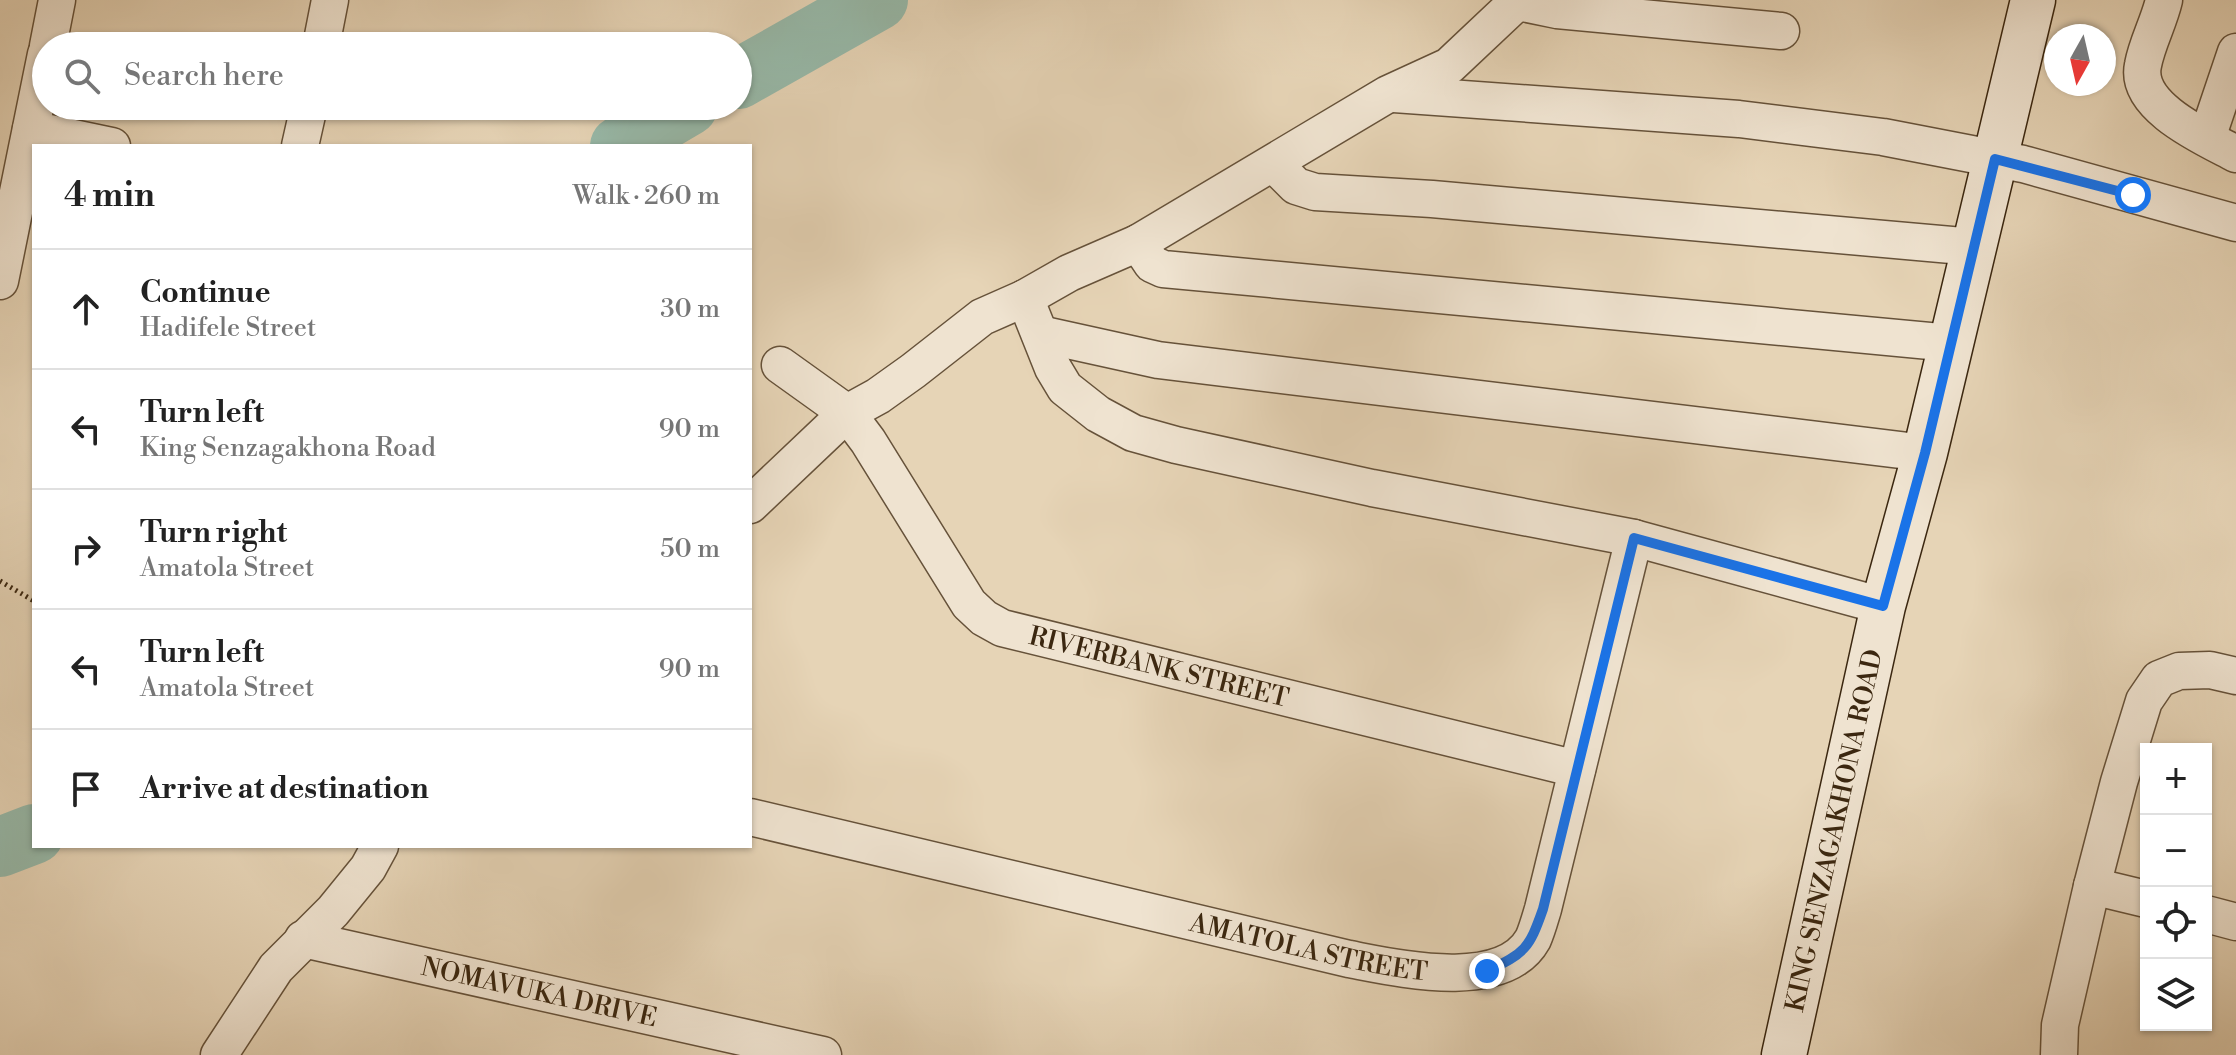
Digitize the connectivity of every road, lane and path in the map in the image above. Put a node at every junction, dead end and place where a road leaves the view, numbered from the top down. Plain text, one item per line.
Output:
1 (57, 0) edge
2 (330, 0) edge
3 (2033, 0) edge
4 (2164, 0) edge
5 (1518, 1) edge
6 (1781, 31) dead end
7 (51, 32) edge
8 (324, 32) edge
9 (2236, 52) edge
10 (1388, 94) junction
11 (33, 120) edge
12 (306, 120) edge
13 (31, 129) junction
14 (102, 144) edge
15 (300, 144) edge
16 (2222, 146) edge
17 (1995, 159) junction
18 (1274, 164) junction
19 (2236, 223) edge
20 (1138, 243) junction
21 (1974, 247) junction
22 (0, 281) edge
23 (1025, 298) junction
24 (1040, 334) junction
25 (1951, 343) junction
26 (780, 365) dead end
27 (847, 413) junction
28 (1925, 453) junction
29 (752, 503) edge
30 (1634, 538) junction
31 (0, 581) edge
32 (32, 600) edge
33 (1883, 606) junction
34 (2236, 676) edge
35 (1577, 769) junction
36 (752, 817) edge
37 (379, 848) edge
38 (2092, 886) junction
39 (2140, 898) edge
40 (2212, 916) edge
41 (2236, 922) edge
42 (303, 939) junction
43 (219, 1055) edge
44 (823, 1055) edge
45 (1784, 1055) edge
46 (2059, 1055) edge

1 - 7 street
2 - 8 street
3 - 17 street, KING SENZAGAKHONA ROAD
4 - 16 street
5 - 6 street
5 - 10 street
9 - 16 street
10 - 17 street
10 - 18 street
11 - 13 street
12 - 15 street
13 - 14 street
13 - 22 street
17 - 19 street
17 - 21 street, KING SENZAGAKHONA ROAD
18 - 20 street
18 - 21 street
20 - 23 street
20 - 25 street
21 - 25 street, KING SENZAGAKHONA ROAD
23 - 24 street
23 - 27 street
24 - 28 street
24 - 30 street
25 - 28 street, KING SENZAGAKHONA ROAD
26 - 27 street, RIVERBANK STREET
27 - 29 street
27 - 35 street, RIVERBANK STREET
28 - 33 street, KING SENZAGAKHONA ROAD
30 - 33 street
30 - 35 street, AMATOLA STREET
31 - 32 path
33 - 45 street, KING SENZAGAKHONA ROAD
34 - 38 street
35 - 36 street, AMATOLA STREET
37 - 42 street
38 - 39 street
38 - 46 street
40 - 41 street
42 - 43 street
42 - 44 street, NOMAVUKA DRIVE

